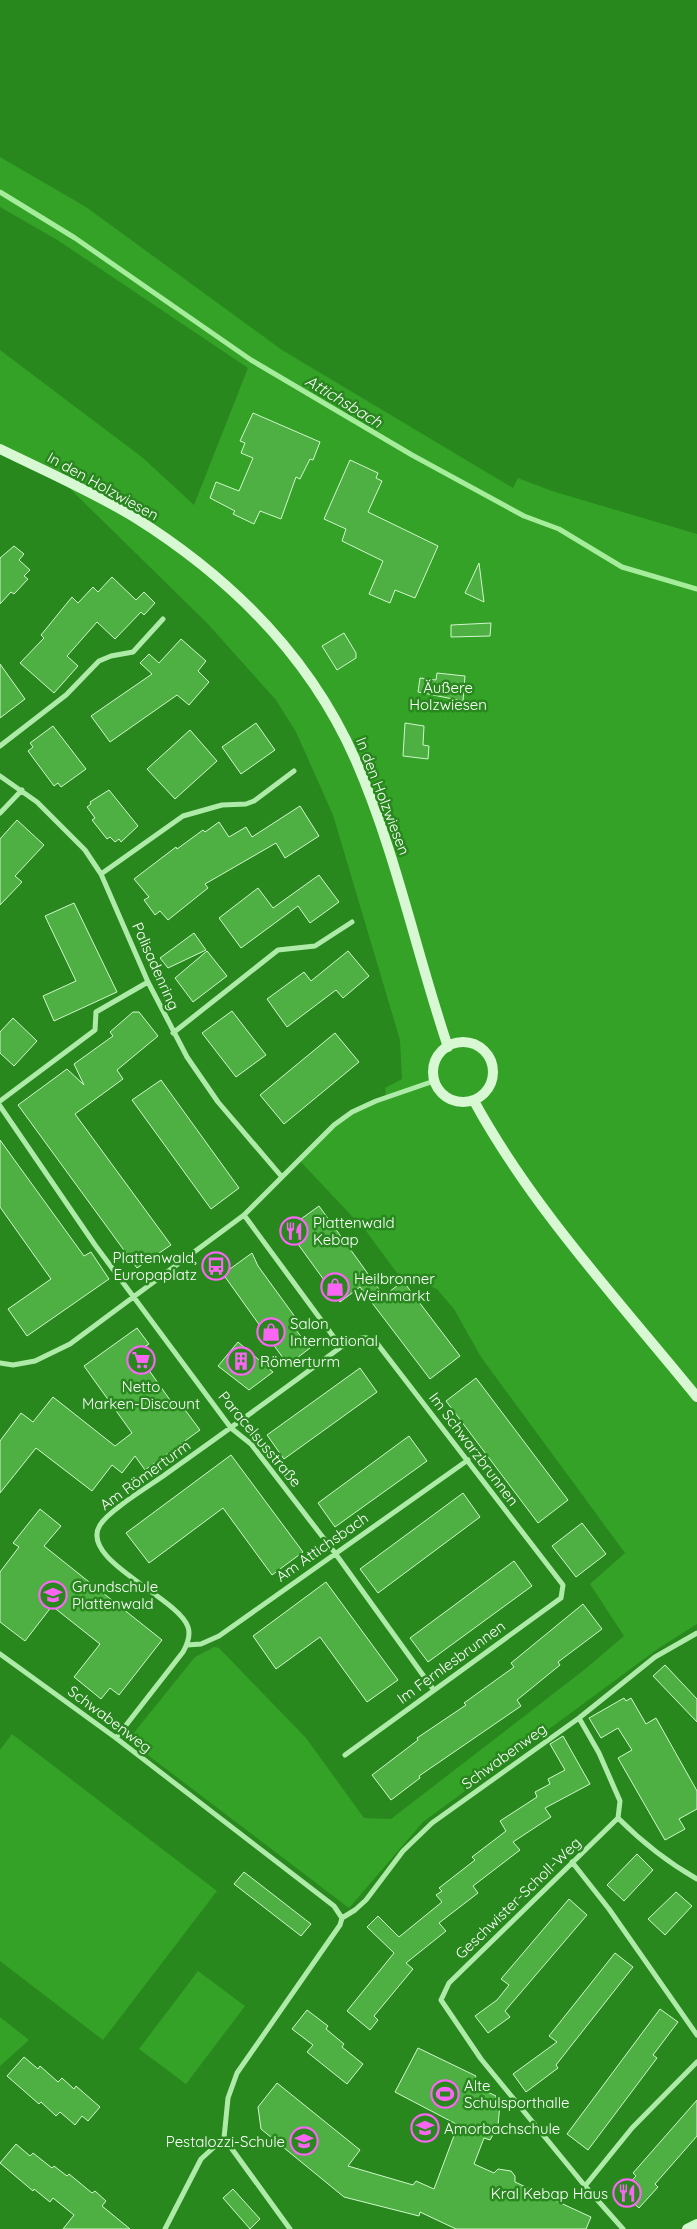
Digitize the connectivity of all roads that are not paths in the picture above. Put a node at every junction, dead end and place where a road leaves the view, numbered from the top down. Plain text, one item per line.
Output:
1 (0, 449) edge
2 (163, 619) dead end
3 (0, 746) edge
4 (294, 771) dead end
5 (0, 776) edge
6 (22, 790) junction
7 (0, 813) edge
8 (101, 874) junction
9 (352, 922) dead end
10 (148, 982) junction
11 (173, 1032) junction
12 (448, 1047) junction
13 (434, 1081) junction
14 (0, 1101) edge
15 (474, 1101) junction
16 (0, 1106) edge
17 (282, 1177) junction
18 (244, 1215) junction
19 (133, 1298) junction
20 (360, 1337) joint
21 (341, 1347) junction
22 (0, 1363) edge
23 (697, 1397) edge
24 (231, 1428) junction
25 (468, 1460) junction
26 (335, 1553) junction
27 (562, 1585) joint
28 (697, 1633) edge
29 (187, 1645) junction
30 (0, 1654) edge
31 (433, 1689) junction
32 (579, 1718) junction
33 (116, 1738) junction
34 (345, 1754) dead end
35 (618, 1818) junction
36 (572, 1862) junction
37 (697, 1879) edge
38 (342, 1918) junction
39 (697, 2036) edge
40 (697, 2062) edge
41 (224, 2138) junction
42 (585, 2186) junction
43 (697, 2224) edge
44 (165, 2229) edge
45 (290, 2229) edge
46 (623, 2229) edge
47 (687, 2229) edge

1 - 12 street, In den Holzwiesen
2 - 3 street
4 - 8 street
5 - 6 street, Palisadenring
6 - 7 street
6 - 8 street, Palisadenring
8 - 10 street, Palisadenring
9 - 11 street
10 - 11 street, Palisadenring
10 - 14 street
11 - 17 street, Palisadenring
12 - 13 street
12 - 15 street
13 - 15 street
13 - 17 street
15 - 23 street
16 - 19 street, Paracelsusstraße
17 - 18 street
18 - 19 street
18 - 21 street
19 - 22 street
19 - 24 street, Paracelsusstraße
20 - 21 street, Am Römerturm
20 - 25 street, Im Schwarzbrunnen
21 - 24 street, Am Römerturm
24 - 26 street, Paracelsusstraße
24 - 29 street, Am Römerturm
25 - 26 street, Am Attichsbach
25 - 27 street, Im Schwarzbrunnen
26 - 29 street, Am Attichsbach
26 - 31 street, Paracelsusstraße
27 - 31 street, Im Fernlesbrunnen
28 - 32 street, Schwabenweg
29 - 33 street
30 - 33 street, Schwabenweg
31 - 34 street, Im Fernlesbrunnen
32 - 35 street
32 - 38 street, Schwabenweg
33 - 38 street, Schwabenweg
35 - 36 street, Geschwister-Scholl-Weg
35 - 37 street
36 - 39 street
36 - 42 street, Geschwister-Scholl-Weg
38 - 41 street, Schwabenweg
40 - 42 street
41 - 44 street
41 - 45 street
42 - 46 street
43 - 47 street

